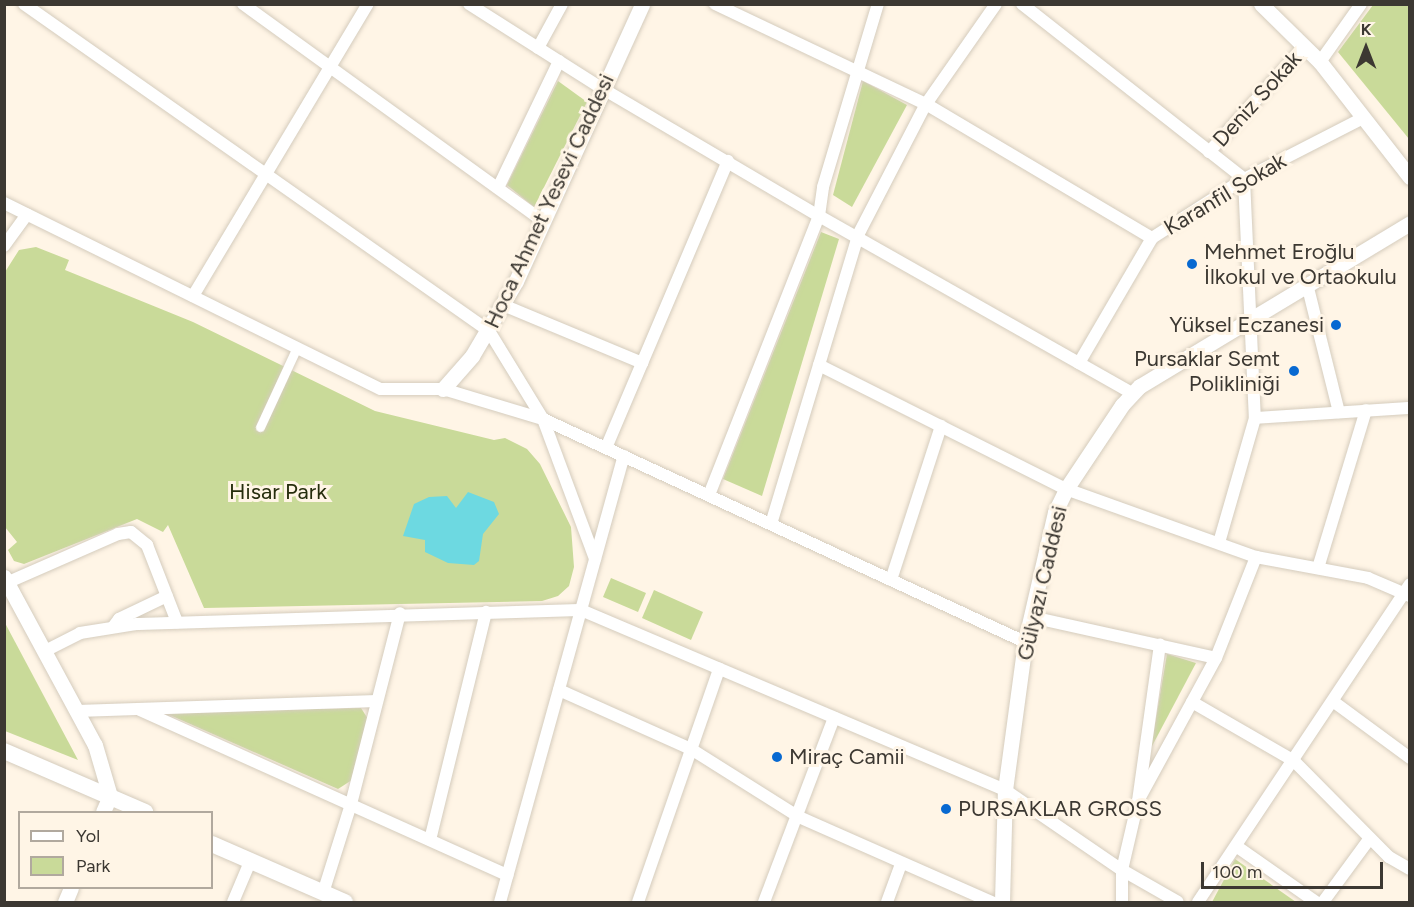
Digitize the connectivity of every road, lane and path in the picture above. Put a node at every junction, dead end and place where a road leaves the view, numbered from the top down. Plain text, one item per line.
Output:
1 (24, 4) edge
2 (243, 4) edge
3 (368, 4) edge
4 (470, 4) edge
5 (562, 4) edge
6 (642, 4) edge
7 (715, 4) edge
8 (878, 4) edge
9 (996, 4) edge
10 (1022, 4) edge
11 (1261, 4) edge
12 (1361, 4) edge
13 (1304, 47) junction
14 (538, 48) junction
15 (559, 61) junction
16 (1320, 62) junction
17 (330, 68) junction
18 (858, 70) junction
19 (603, 89) junction
20 (926, 104) junction
21 (1363, 118) junction
22 (1209, 152) junction
23 (728, 161) junction
24 (265, 176) junction
25 (1410, 177) edge
26 (1244, 179) junction
27 (498, 188) junction
28 (4, 203) edge
29 (27, 214) junction
30 (819, 216) junction
31 (544, 222) junction
32 (1410, 223) edge
33 (858, 236) junction
34 (1152, 238) junction
35 (4, 246) edge
36 (1307, 284) junction
37 (193, 296) junction
38 (503, 305) junction
39 (1249, 320) junction
40 (489, 330) junction
41 (297, 347) junction
42 (642, 363) junction
43 (1079, 363) junction
44 (819, 365) junction
45 (443, 389) junction
46 (1132, 393) junction
47 (1410, 408) edge
48 (1366, 410) junction
49 (1339, 412) junction
50 (1255, 418) junction
51 (543, 419) junction
52 (941, 426) junction
53 (260, 427) dead end
54 (606, 448) junction
55 (624, 456) junction
56 (1066, 489) junction
57 (709, 495) junction
58 (771, 524) junction
59 (1219, 543) junction
60 (1256, 556) junction
61 (596, 559) junction
62 (1318, 568) junction
63 (891, 580) junction
64 (6, 581) edge
65 (1408, 591) edge
66 (167, 596) junction
67 (581, 610) junction
68 (486, 612) junction
69 (400, 613) junction
70 (1031, 617) junction
71 (177, 622) junction
72 (113, 627) junction
73 (1025, 642) junction
74 (1160, 645) junction
75 (45, 651) junction
76 (1216, 658) junction
77 (719, 669) junction
78 (559, 690) junction
79 (377, 701) junction
80 (1192, 702) junction
81 (1334, 702) junction
82 (140, 710) junction
83 (77, 711) junction
84 (834, 718) junction
85 (691, 749) junction
86 (4, 751) edge
87 (1410, 758) edge
88 (1294, 761) junction
89 (1005, 790) junction
90 (110, 796) junction
91 (1138, 801) junction
92 (351, 804) junction
93 (104, 811) edge
94 (141, 811) edge
95 (799, 817) junction
96 (1370, 838) junction
97 (430, 840) junction
98 (213, 844) edge
99 (1236, 846) junction
100 (250, 862) junction
101 (901, 864) junction
102 (1410, 869) edge
103 (1122, 870) junction
104 (508, 875) junction
105 (71, 889) edge
106 (323, 893) junction
107 (65, 903) edge
108 (233, 903) edge
109 (345, 903) edge
110 (500, 903) edge
111 (638, 903) edge
112 (764, 903) edge
113 (887, 903) edge
114 (992, 903) edge
115 (1002, 903) edge
116 (1122, 903) edge
117 (1178, 903) edge
118 (1198, 903) edge
119 (1316, 903) edge
120 (1323, 903) edge

1 - 24 street
2 - 17 street
3 - 17 street
4 - 14 street
5 - 14 street
6 - 19 street, Hoca Ahmet Yesevi Caddesi
7 - 18 street
8 - 18 street
9 - 20 street
10 - 22 street
11 - 13 street
12 - 16 street
13 - 16 street
13 - 22 street, Deniz Sokak
14 - 15 street
15 - 19 street
15 - 27 street
16 - 21 street
17 - 24 street
17 - 27 street
18 - 20 street
18 - 30 street
19 - 23 street
19 - 31 street, Hoca Ahmet Yesevi Caddesi
20 - 33 street
20 - 34 street
21 - 25 street
21 - 26 street, Karanfil Sokak
22 - 26 street
23 - 30 street
23 - 42 street
24 - 37 street
24 - 40 street
26 - 34 street, Karanfil Sokak
26 - 39 street
27 - 31 street
28 - 29 street
29 - 35 street
29 - 37 street
30 - 33 street
30 - 57 street
31 - 38 street, Hoca Ahmet Yesevi Caddesi
32 - 36 street, Gülyazı Caddesi
33 - 43 street
33 - 44 street
34 - 43 street, Karanfil Sokak
36 - 39 street, Gülyazı Caddesi
36 - 49 street
37 - 41 street
38 - 40 street, Hoca Ahmet Yesevi Caddesi
38 - 42 street
39 - 46 street, Gülyazı Caddesi
39 - 50 street
40 - 45 street, Hoca Ahmet Yesevi Caddesi
40 - 51 street
41 - 45 street
41 - 53 street
42 - 54 street
43 - 46 street
44 - 52 street
44 - 58 street
45 - 51 street
46 - 56 street, Gülyazı Caddesi
47 - 48 street
48 - 49 street
48 - 62 street
49 - 50 street
50 - 59 street
51 - 54 street
51 - 61 street
52 - 56 street
52 - 63 street
54 - 55 street
55 - 57 street
55 - 61 street
56 - 59 street
56 - 70 street, Gülyazı Caddesi
57 - 58 street
58 - 63 street
59 - 60 street
60 - 62 street
60 - 76 street
61 - 67 street
62 - 65 street
63 - 73 street
64 - 66 street
64 - 75 street
65 - 81 street
66 - 71 street
66 - 72 street
67 - 68 street
67 - 77 street
67 - 78 street
68 - 69 street
68 - 97 street
69 - 71 street
69 - 79 street
70 - 73 street, Gülyazı Caddesi
70 - 74 street
71 - 72 street
72 - 75 street
73 - 89 street, Gülyazı Caddesi
74 - 76 street
74 - 91 street
75 - 83 street
76 - 80 street
77 - 84 street
77 - 85 street
78 - 85 street
78 - 104 street
79 - 82 street
79 - 92 street
80 - 88 street
80 - 91 street
81 - 87 street
81 - 88 street
82 - 83 street
82 - 92 street
83 - 90 street
84 - 89 street
84 - 95 street
85 - 95 street
85 - 111 street
86 - 90 main road
88 - 96 street
88 - 99 street
89 - 103 street
89 - 115 street, Gülyazı Caddesi
90 - 93 street
90 - 94 main road
91 - 103 street
92 - 97 street
92 - 106 street
95 - 101 street
95 - 112 street
96 - 102 street
96 - 120 street
97 - 104 street
98 - 100 main road
99 - 118 street
99 - 119 street
100 - 106 main road
100 - 108 street
101 - 113 street
101 - 114 street
103 - 116 street
103 - 117 street
104 - 110 street
105 - 107 street
106 - 109 main road

